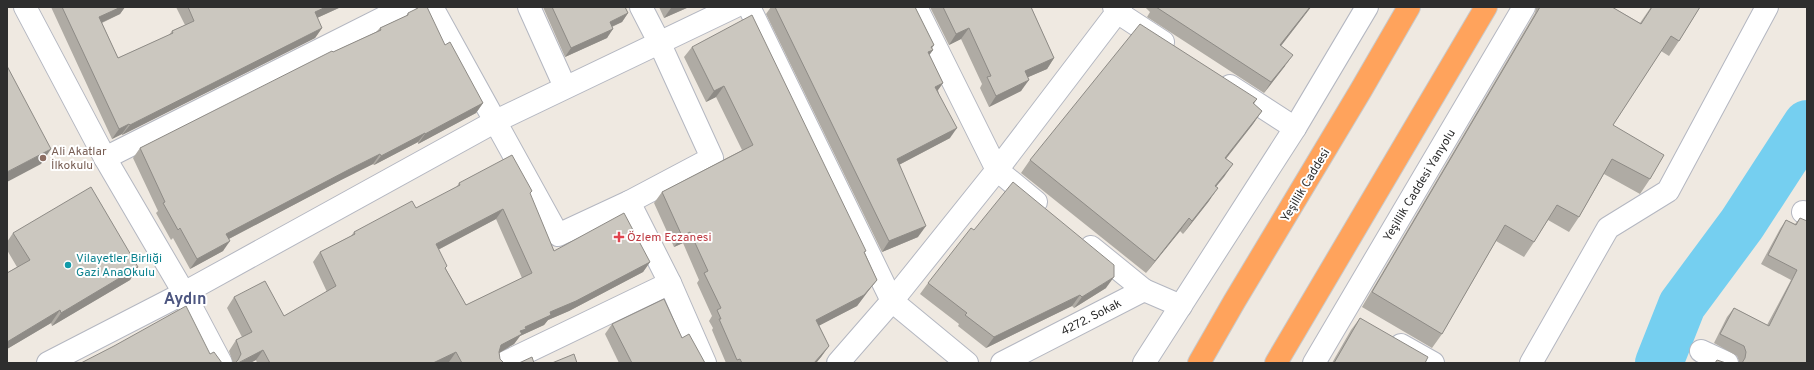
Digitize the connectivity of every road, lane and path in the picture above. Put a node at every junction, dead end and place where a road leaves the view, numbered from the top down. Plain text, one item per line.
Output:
1 (25, 7) edge
2 (405, 7) edge
3 (432, 7) edge
4 (529, 7) edge
5 (641, 7) edge
6 (734, 7) edge
7 (749, 7) edge
8 (916, 7) edge
9 (1367, 7) edge
10 (1408, 7) edge
11 (1486, 7) edge
12 (1524, 7) edge
13 (1767, 7) edge
14 (1117, 9) edge
15 (659, 42) junction
16 (1182, 55) edge
17 (1216, 76) edge
18 (565, 87) junction
19 (496, 121) junction
20 (1295, 128) junction
21 (105, 158) junction
22 (997, 170) junction
23 (629, 202) junction
24 (1052, 215) edge
25 (1076, 235) edge
26 (670, 283) junction
27 (1144, 290) junction
28 (184, 293) junction
29 (892, 301) junction
30 (1181, 306) junction
31 (1344, 312) junction
32 (1365, 324) edge
33 (1385, 336) edge
34 (1701, 351) dead end
35 (48, 363) edge
36 (221, 363) edge
37 (504, 363) edge
38 (705, 363) edge
39 (838, 363) edge
40 (967, 363) edge
41 (1002, 363) edge
42 (1144, 363) edge
43 (1199, 363) edge
44 (1276, 363) edge
45 (1314, 363) edge
46 (1433, 363) edge
47 (1531, 363) edge
48 (1727, 363) edge

1 - 21 street
2 - 21 street
3 - 19 street
4 - 18 street
5 - 15 street
6 - 15 street
7 - 29 street
8 - 22 street
9 - 20 street
10 - 43 highway, Yeşillik Caddesi
11 - 44 highway
12 - 31 street, Yeşillik Caddesi Yanyolu
13 - 47 street
14 - 16 street
14 - 22 street
15 - 18 street
15 - 23 street
17 - 20 street
18 - 19 street
19 - 23 street
19 - 28 street
20 - 30 street
21 - 28 street
22 - 24 street
22 - 29 street
23 - 26 street
25 - 27 street
26 - 37 street
26 - 38 street
27 - 30 street
27 - 41 street, 4272. Sokak
28 - 35 street
28 - 36 street
29 - 39 street
29 - 40 street
30 - 42 street
31 - 32 street
31 - 45 street, Yeşillik Caddesi Yanyolu
33 - 46 street
34 - 48 street

